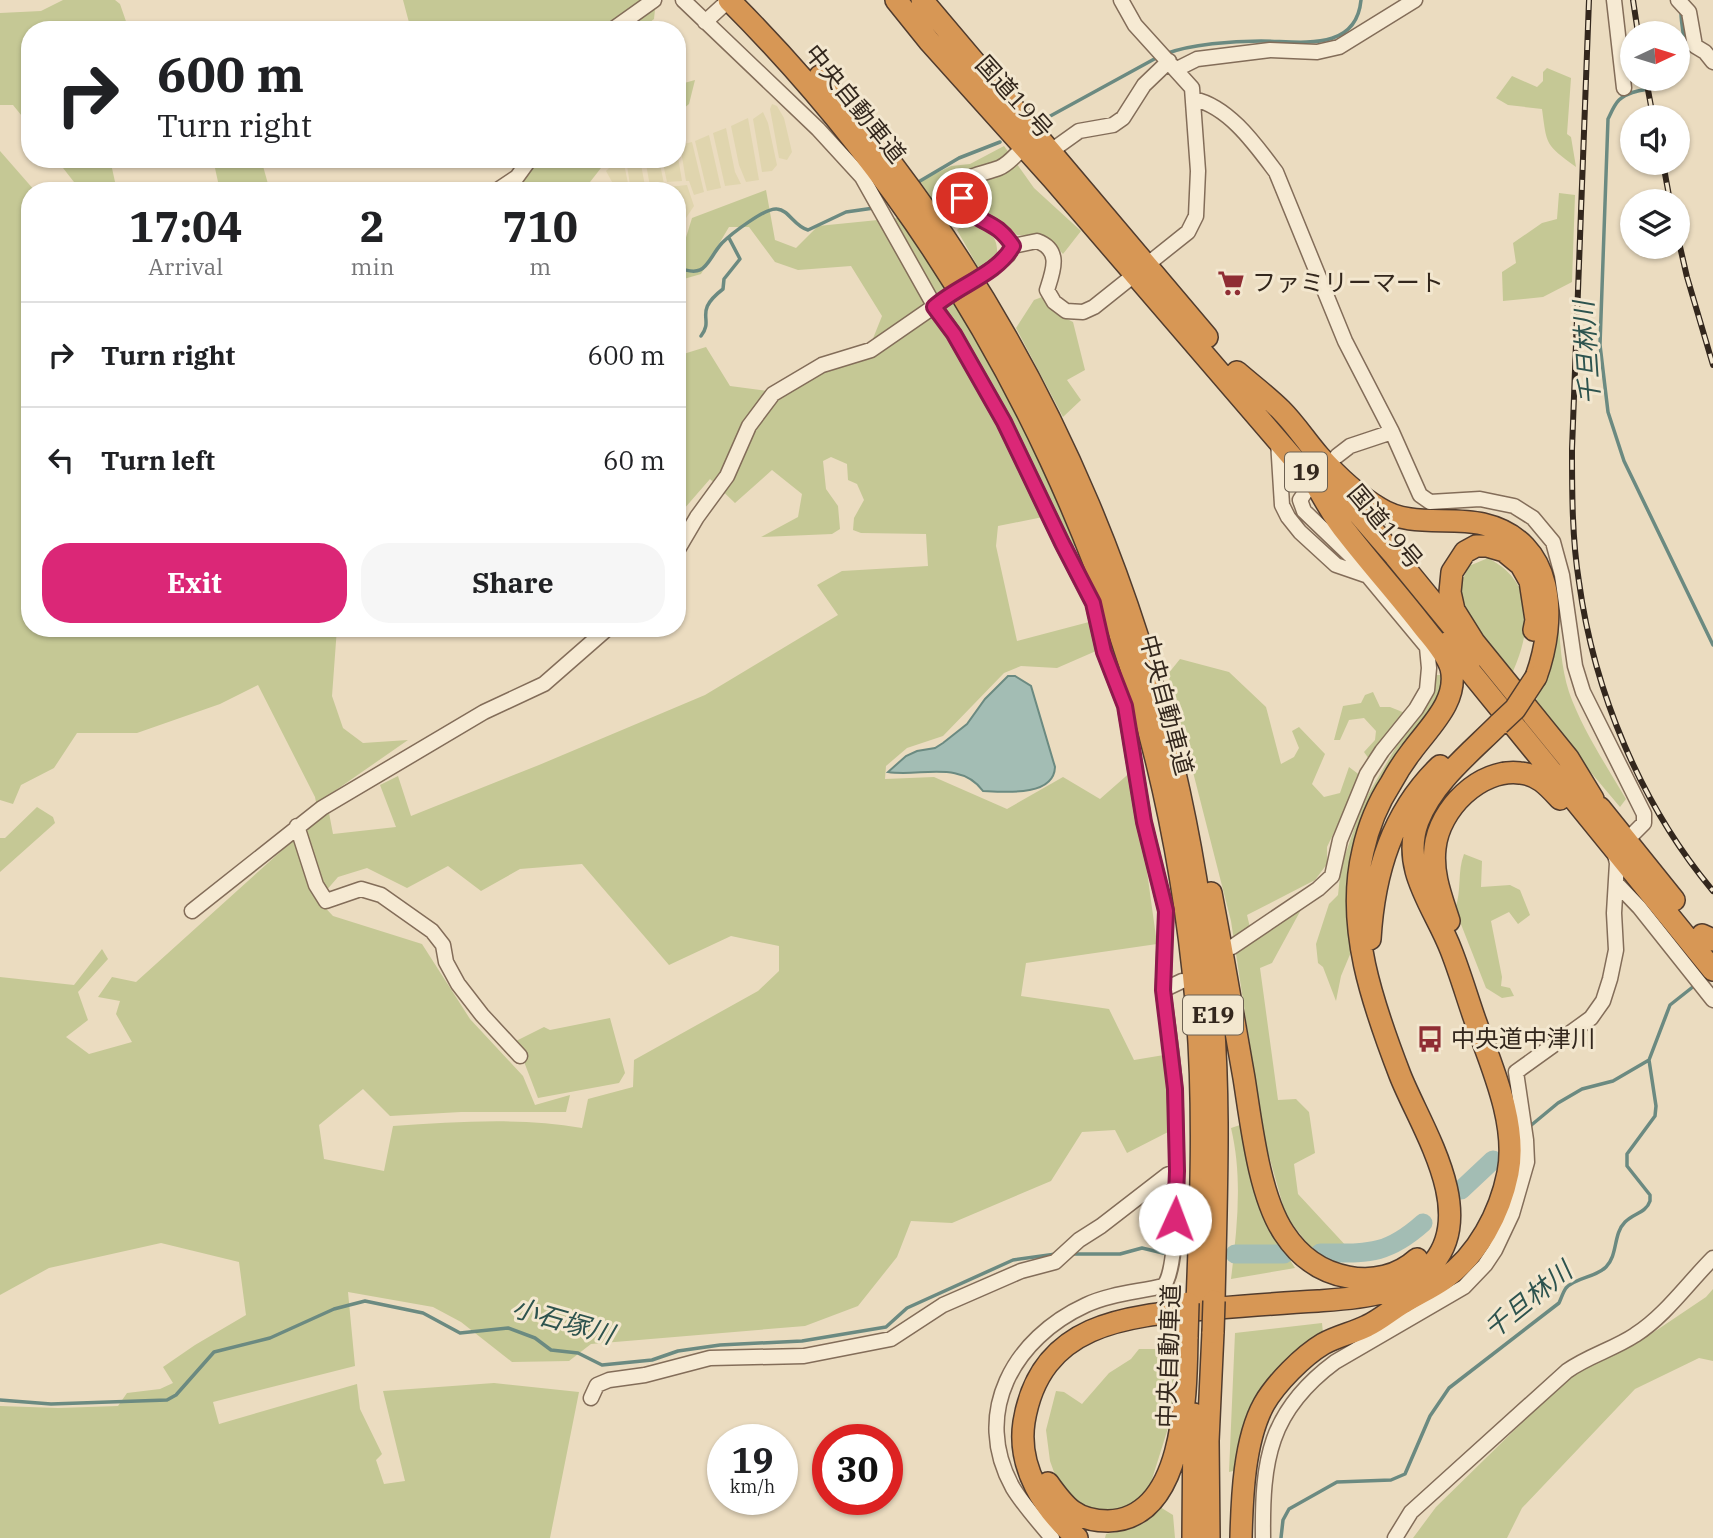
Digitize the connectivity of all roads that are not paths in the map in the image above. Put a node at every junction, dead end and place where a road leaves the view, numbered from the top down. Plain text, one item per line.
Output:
1 (654, 0) edge
2 (683, 0) edge
3 (729, 0) edge
4 (749, 0) edge
5 (896, 0) edge
6 (922, 0) edge
7 (1121, 0) edge
8 (1415, 0) edge
9 (1614, 0) edge
10 (1678, 0) edge
11 (708, 19) junction
12 (625, 21) edge
13 (1620, 53) edge
14 (1713, 62) edge
15 (1171, 63) junction
16 (1194, 99) junction
17 (1024, 146) junction
18 (1051, 150) junction
19 (524, 168) edge
20 (510, 182) edge
21 (1013, 246) junction
22 (1140, 270) junction
23 (937, 305) junction
24 (1237, 372) junction
25 (1392, 432) junction
26 (1278, 439) junction
27 (1337, 456) dead end
28 (1311, 487) junction
29 (686, 536) edge
30 (1369, 577) junction
31 (598, 637) edge
32 (1530, 675) junction
33 (1495, 720) junction
34 (1166, 734) junction
35 (1592, 799) junction
36 (297, 826) junction
37 (1618, 859) junction
38 (192, 911) dead end
39 (1232, 947) dead end
40 (1450, 947) junction
41 (1709, 950) edge
42 (1369, 979) junction
43 (1713, 980) edge
44 (1182, 981) dead end
45 (1163, 990) junction
46 (1713, 1000) edge
47 (520, 1056) dead end
48 (1177, 1171) junction
49 (1441, 1175) junction
50 (1713, 1258) edge
51 (1424, 1290) junction
52 (1200, 1302) junction
53 (1199, 1334) junction
54 (591, 1398) dead end
55 (1052, 1538) edge
56 (1077, 1538) edge
57 (1193, 1538) edge
58 (1209, 1538) edge
59 (1241, 1538) edge
60 (1263, 1538) edge
61 (1395, 1538) edge

1 - 12 street
2 - 11 street
3 - 11 street
3 - 52 highway, 中央自動車道 / E19
4 - 34 highway, 中央自動車道 / E19
5 - 17 highway, 国道19号 / 19
6 - 18 highway, 国道19号 / 19
7 - 15 street
8 - 15 street
9 - 13 street
10 - 14 street
11 - 23 street
15 - 16 street
15 - 18 street
16 - 22 street
16 - 25 street
17 - 21 street
17 - 22 highway, 国道19号 / 19
18 - 22 highway, 国道19号 / 19
19 - 20 street
21 - 22 street
21 - 23 street, bridge
22 - 24 highway, 国道19号 / 19
22 - 26 highway, 国道19号 / 19
23 - 29 street
23 - 45 street
24 - 32 highway
24 - 35 highway, 国道19号 / 19
25 - 27 street
25 - 37 street
26 - 28 highway, 国道19号 / 19
26 - 30 street
28 - 30 street
28 - 37 highway, 国道19号 / 19
28 - 42 highway
30 - 39 street
31 - 36 street
32 - 33 highway
32 - 35 highway
33 - 40 highway
33 - 42 highway
34 - 49 highway
34 - 52 highway, 中央自動車道 / E19
35 - 37 highway, 国道19号 / 19
36 - 38 street
36 - 47 street
37 - 40 highway
37 - 41 highway, 国道19号 / 19
37 - 41 highway
37 - 46 street
37 - 60 street
40 - 51 highway
41 - 43 street
42 - 49 highway
44 - 45 street
45 - 48 street
48 - 54 street
48 - 55 street
49 - 56 highway
50 - 61 street
51 - 53 highway
51 - 59 highway
52 - 53 highway, 中央自動車道 / E19
53 - 57 highway, 中央自動車道 / E19
53 - 58 highway, 中央自動車道 / E19

